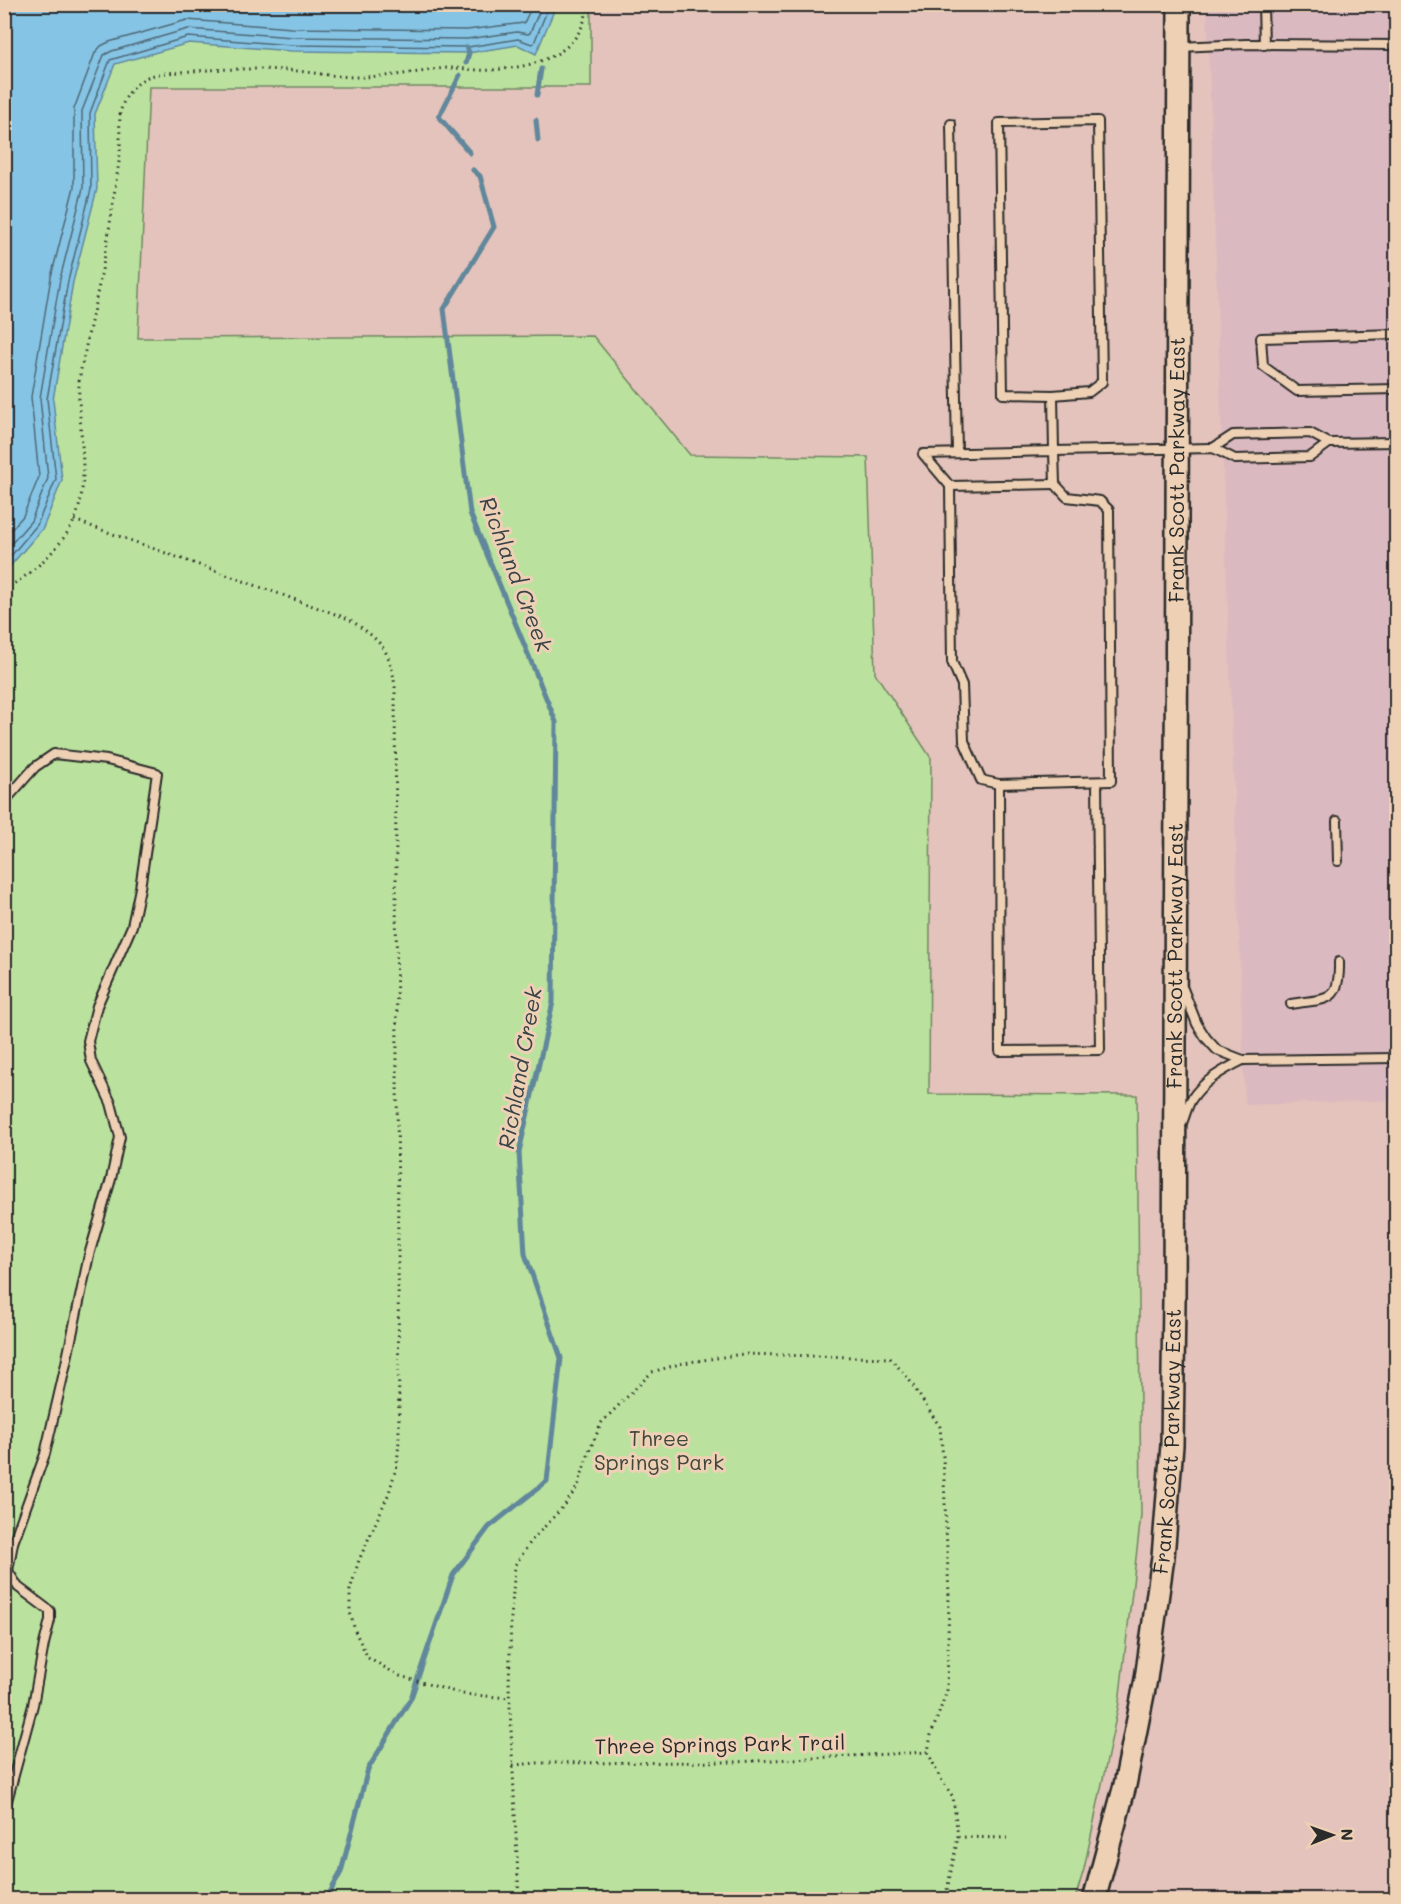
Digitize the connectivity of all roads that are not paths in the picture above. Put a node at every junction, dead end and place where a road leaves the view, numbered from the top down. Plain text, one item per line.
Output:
1 (1179, 4) edge
2 (1263, 4) edge
3 (1264, 45) junction
4 (1396, 45) edge
5 (1179, 47) junction
6 (1395, 121) edge
7 (951, 124) dead end
8 (1396, 200) edge
9 (1396, 334) edge
10 (1396, 389) edge
11 (1053, 395) junction
12 (1396, 442) edge
13 (1329, 443) junction
14 (1178, 448) junction
15 (1213, 448) junction
16 (1053, 452) junction
17 (957, 453) junction
18 (1055, 484) junction
19 (950, 486) junction
20 (1097, 782) junction
21 (999, 784) junction
22 (4, 802) edge
23 (1337, 821) dead end
24 (1338, 861) dead end
25 (1340, 962) dead end
26 (1175, 970) junction
27 (1291, 1004) dead end
28 (1396, 1058) edge
29 (1244, 1060) junction
30 (1175, 1141) junction
31 (4, 1812) edge
32 (1094, 1899) edge

1 - 5 main road, Frank Scott Parkway East
2 - 3 lane
3 - 4 lane
3 - 5 lane
5 - 14 main road, Frank Scott Parkway East
6 - 8 lane
7 - 17 lane
9 - 10 lane
11 - 11 lane
11 - 16 lane
12 - 13 lane
13 - 15 lane
13 - 15 lane
14 - 15 lane
14 - 16 lane
14 - 26 main road, Frank Scott Parkway East
16 - 17 lane
16 - 18 lane
17 - 19 lane
18 - 19 lane
18 - 20 lane
19 - 21 lane
20 - 21 lane
20 - 21 lane
22 - 31 lane
23 - 24 lane
25 - 27 lane
26 - 29 lane
26 - 30 main road, Frank Scott Parkway East
28 - 29 lane
29 - 30 lane
30 - 32 main road, Frank Scott Parkway East

